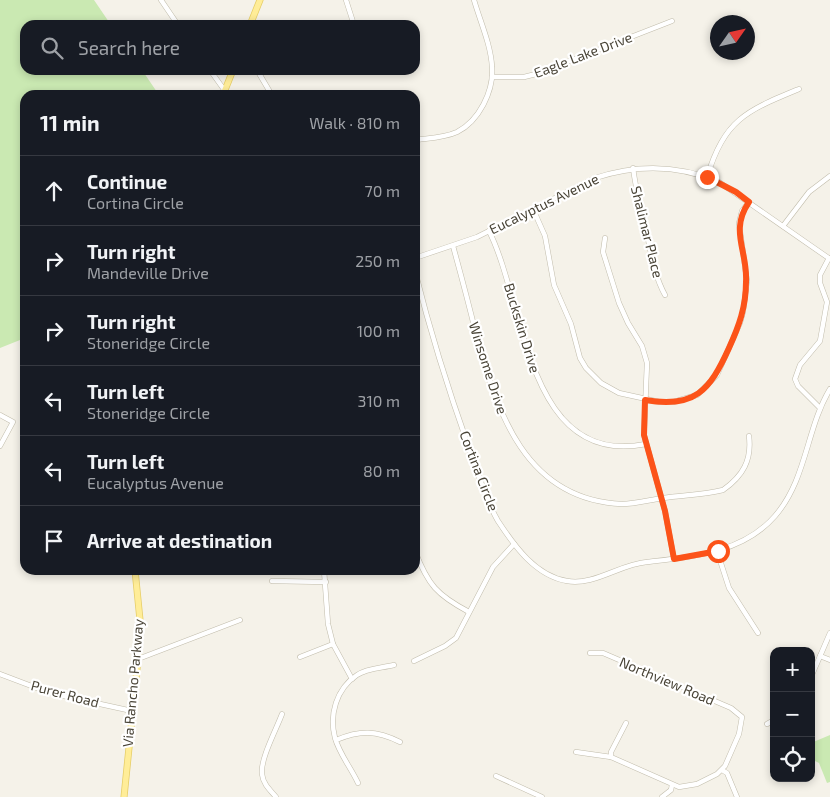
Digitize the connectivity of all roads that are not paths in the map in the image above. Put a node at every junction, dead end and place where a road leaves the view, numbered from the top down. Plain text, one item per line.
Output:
1 (161, 0) edge
2 (260, 0) edge
3 (346, 0) edge
4 (474, 0) edge
5 (175, 20) edge
6 (252, 20) edge
7 (352, 20) edge
8 (672, 21) dead end
9 (213, 75) edge
10 (231, 75) edge
11 (260, 75) edge
12 (492, 77) junction
13 (222, 90) edge
14 (225, 90) edge
15 (269, 90) edge
16 (799, 90) dead end
17 (420, 139) edge
18 (633, 168) junction
19 (830, 176) edge
20 (707, 177) junction
21 (749, 202) junction
22 (533, 209) junction
23 (783, 226) junction
24 (489, 231) junction
25 (605, 238) dead end
26 (453, 246) junction
27 (420, 256) edge
28 (829, 259) edge
29 (420, 289) edge
30 (665, 294) dead end
31 (830, 389) edge
32 (645, 400) junction
33 (820, 408) junction
34 (0, 416) edge
35 (749, 436) dead end
36 (646, 444) junction
37 (0, 446) edge
38 (662, 498) junction
39 (514, 544) junction
40 (718, 551) junction
41 (674, 559) junction
42 (420, 564) edge
43 (136, 575) edge
44 (325, 575) edge
45 (272, 582) dead end
46 (326, 582) junction
47 (469, 612) junction
48 (240, 620) dead end
49 (758, 633) dead end
50 (830, 633) edge
51 (333, 644) junction
52 (590, 652) dead end
53 (820, 656) junction
54 (300, 657) dead end
55 (138, 659) junction
56 (830, 660) edge
57 (414, 661) dead end
58 (394, 665) dead end
59 (815, 668) edge
60 (0, 674) edge
61 (352, 679) junction
62 (132, 711) junction
63 (282, 714) dead end
64 (770, 722) edge
65 (626, 723) dead end
66 (767, 724) dead end
67 (336, 740) junction
68 (400, 742) dead end
69 (576, 752) dead end
70 (611, 757) junction
71 (722, 770) junction
72 (496, 776) dead end
73 (358, 783) dead end
74 (672, 784) junction
75 (124, 797) edge
76 (276, 797) edge
77 (542, 797) edge
78 (662, 797) edge
79 (737, 797) edge

1 - 5 street
2 - 6 main road
3 - 7 street
4 - 12 street
8 - 12 street, Eagle Lake Drive
9 - 13 street
10 - 14 main road
11 - 15 street
12 - 17 street
16 - 20 street
18 - 20 street, Eucalyptus Avenue
18 - 22 street, Eucalyptus Avenue
18 - 30 street, Shalimar Place
19 - 23 street
20 - 21 street, Eucalyptus Avenue
21 - 23 street, Eucalyptus Avenue
21 - 32 street
22 - 24 street, Eucalyptus Avenue
22 - 32 street
23 - 28 street, Eucalyptus Avenue
24 - 26 street, Eucalyptus Avenue
24 - 36 street, Buckskin Drive
25 - 32 street
26 - 27 street, Eucalyptus Avenue
26 - 38 street, Winsome Drive
28 - 33 street
29 - 39 street, Cortina Circle
31 - 33 street, Cortina Circle
32 - 36 street
33 - 40 street, Cortina Circle
34 - 37 street
35 - 38 street, Winsome Drive
36 - 38 street
38 - 41 street
39 - 41 street, Cortina Circle
39 - 47 street
40 - 41 street, Cortina Circle
40 - 49 street
42 - 47 street
43 - 55 main road, Via Rancho Parkway
44 - 46 street
45 - 46 street
46 - 51 street
47 - 57 street
48 - 55 street
50 - 53 street
51 - 54 street
51 - 61 street
52 - 71 street, Northview Road
53 - 56 street
53 - 59 street
55 - 62 main road, Via Rancho Parkway
58 - 61 street
60 - 62 street, Purer Road
61 - 67 street
62 - 75 main road, Via Rancho Parkway
63 - 76 street
64 - 66 street
65 - 70 street
67 - 68 street
67 - 73 street
69 - 70 street
70 - 74 street
71 - 74 street
71 - 79 street
72 - 77 street
74 - 78 street

